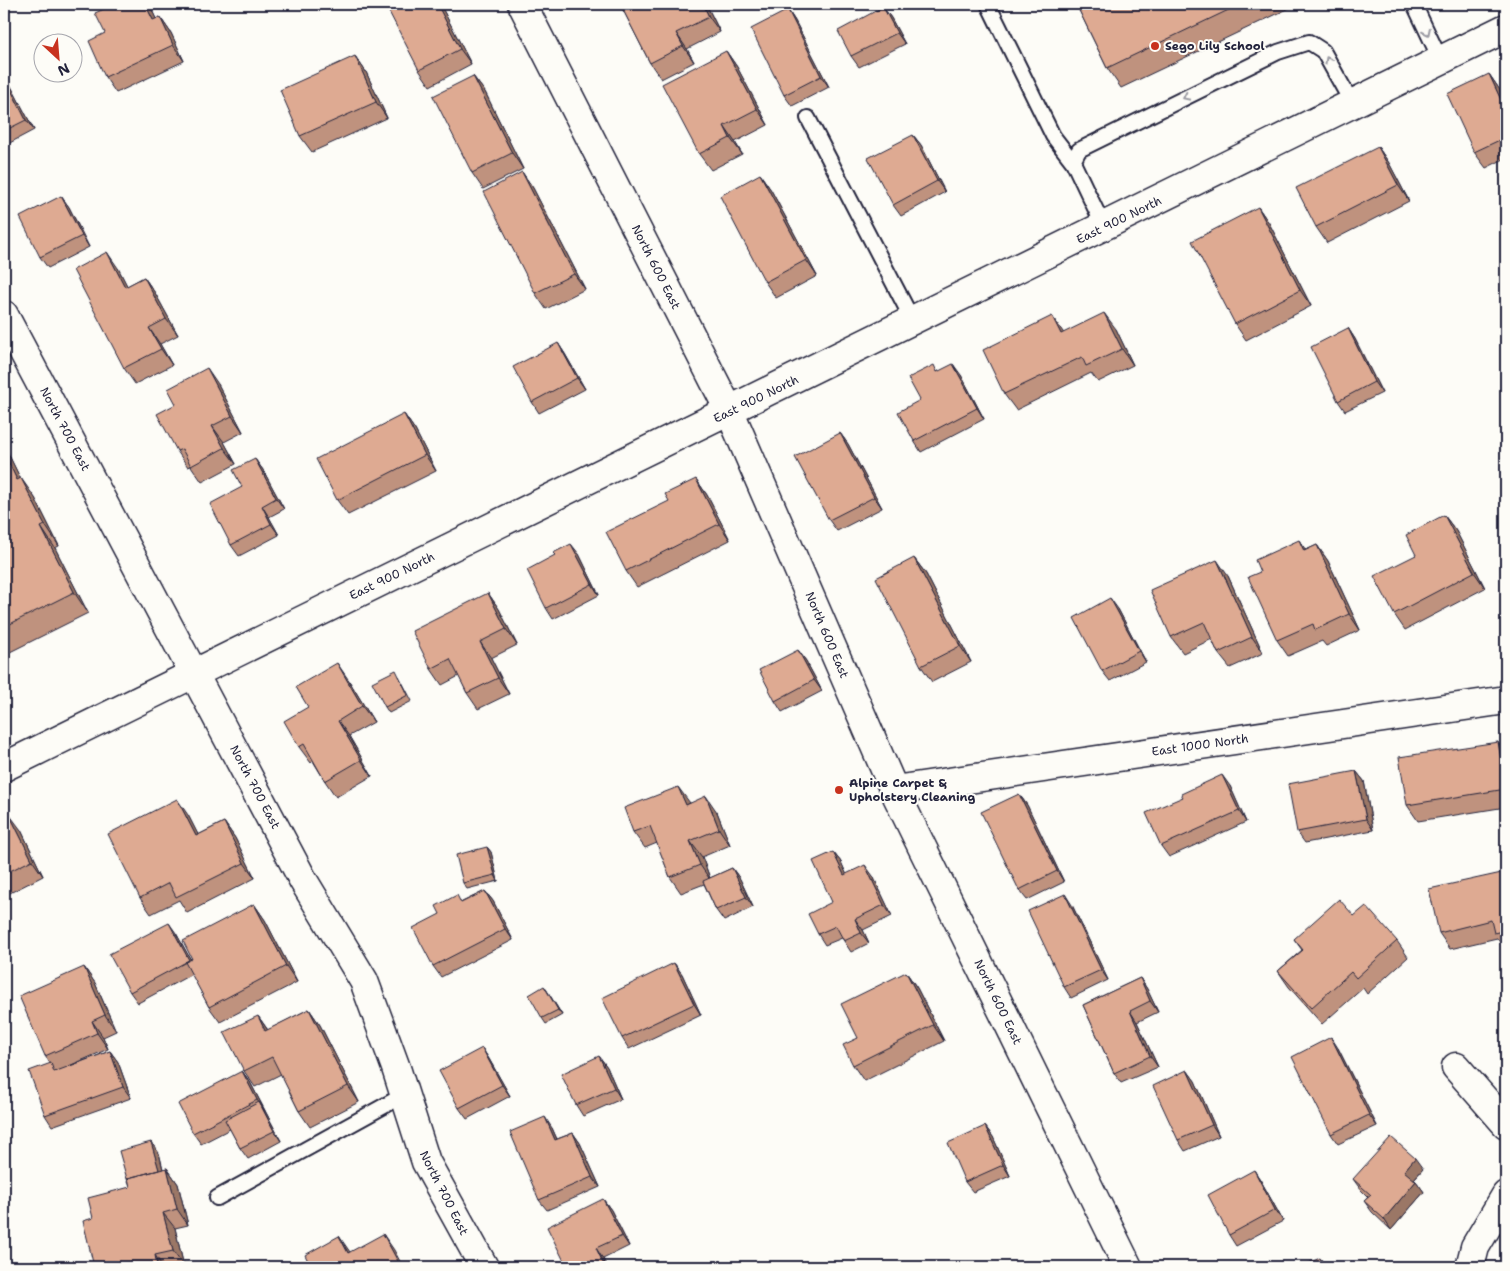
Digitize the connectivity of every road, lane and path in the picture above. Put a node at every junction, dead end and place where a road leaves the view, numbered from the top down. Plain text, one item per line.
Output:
1 (522, 4) edge
2 (988, 4) edge
3 (1414, 4) edge
4 (1506, 28) edge
5 (1441, 61) junction
6 (1352, 103) junction
7 (808, 118) dead end
8 (1072, 162) junction
9 (1104, 227) junction
10 (5, 319) edge
11 (913, 322) junction
12 (730, 412) junction
13 (195, 672) junction
14 (1506, 700) edge
15 (4, 767) edge
16 (894, 790) junction
17 (1456, 1067) dead end
18 (404, 1095) junction
19 (1506, 1124) edge
20 (1506, 1195) edge
21 (217, 1198) dead end
22 (484, 1267) edge
23 (1128, 1267) edge
24 (1470, 1267) edge

1 - 12 street, North 600 East
2 - 8 lane
3 -> 5 lane
4 - 5 street, East 900 North
5 - 6 street, East 900 North
6 -> 8 lane
6 - 9 street, East 900 North
7 - 11 lane
8 - 9 lane
9 - 11 street, East 900 North
10 - 13 street, North 700 East
11 - 12 street, East 900 North
12 - 13 street, East 900 North
12 - 16 street, North 600 East
13 - 15 street, East 900 North
13 - 18 street, North 700 East
14 - 16 street, East 1000 North
16 - 23 street, North 600 East
17 - 19 street
18 - 21 lane
18 - 22 street, North 700 East
20 - 24 street

